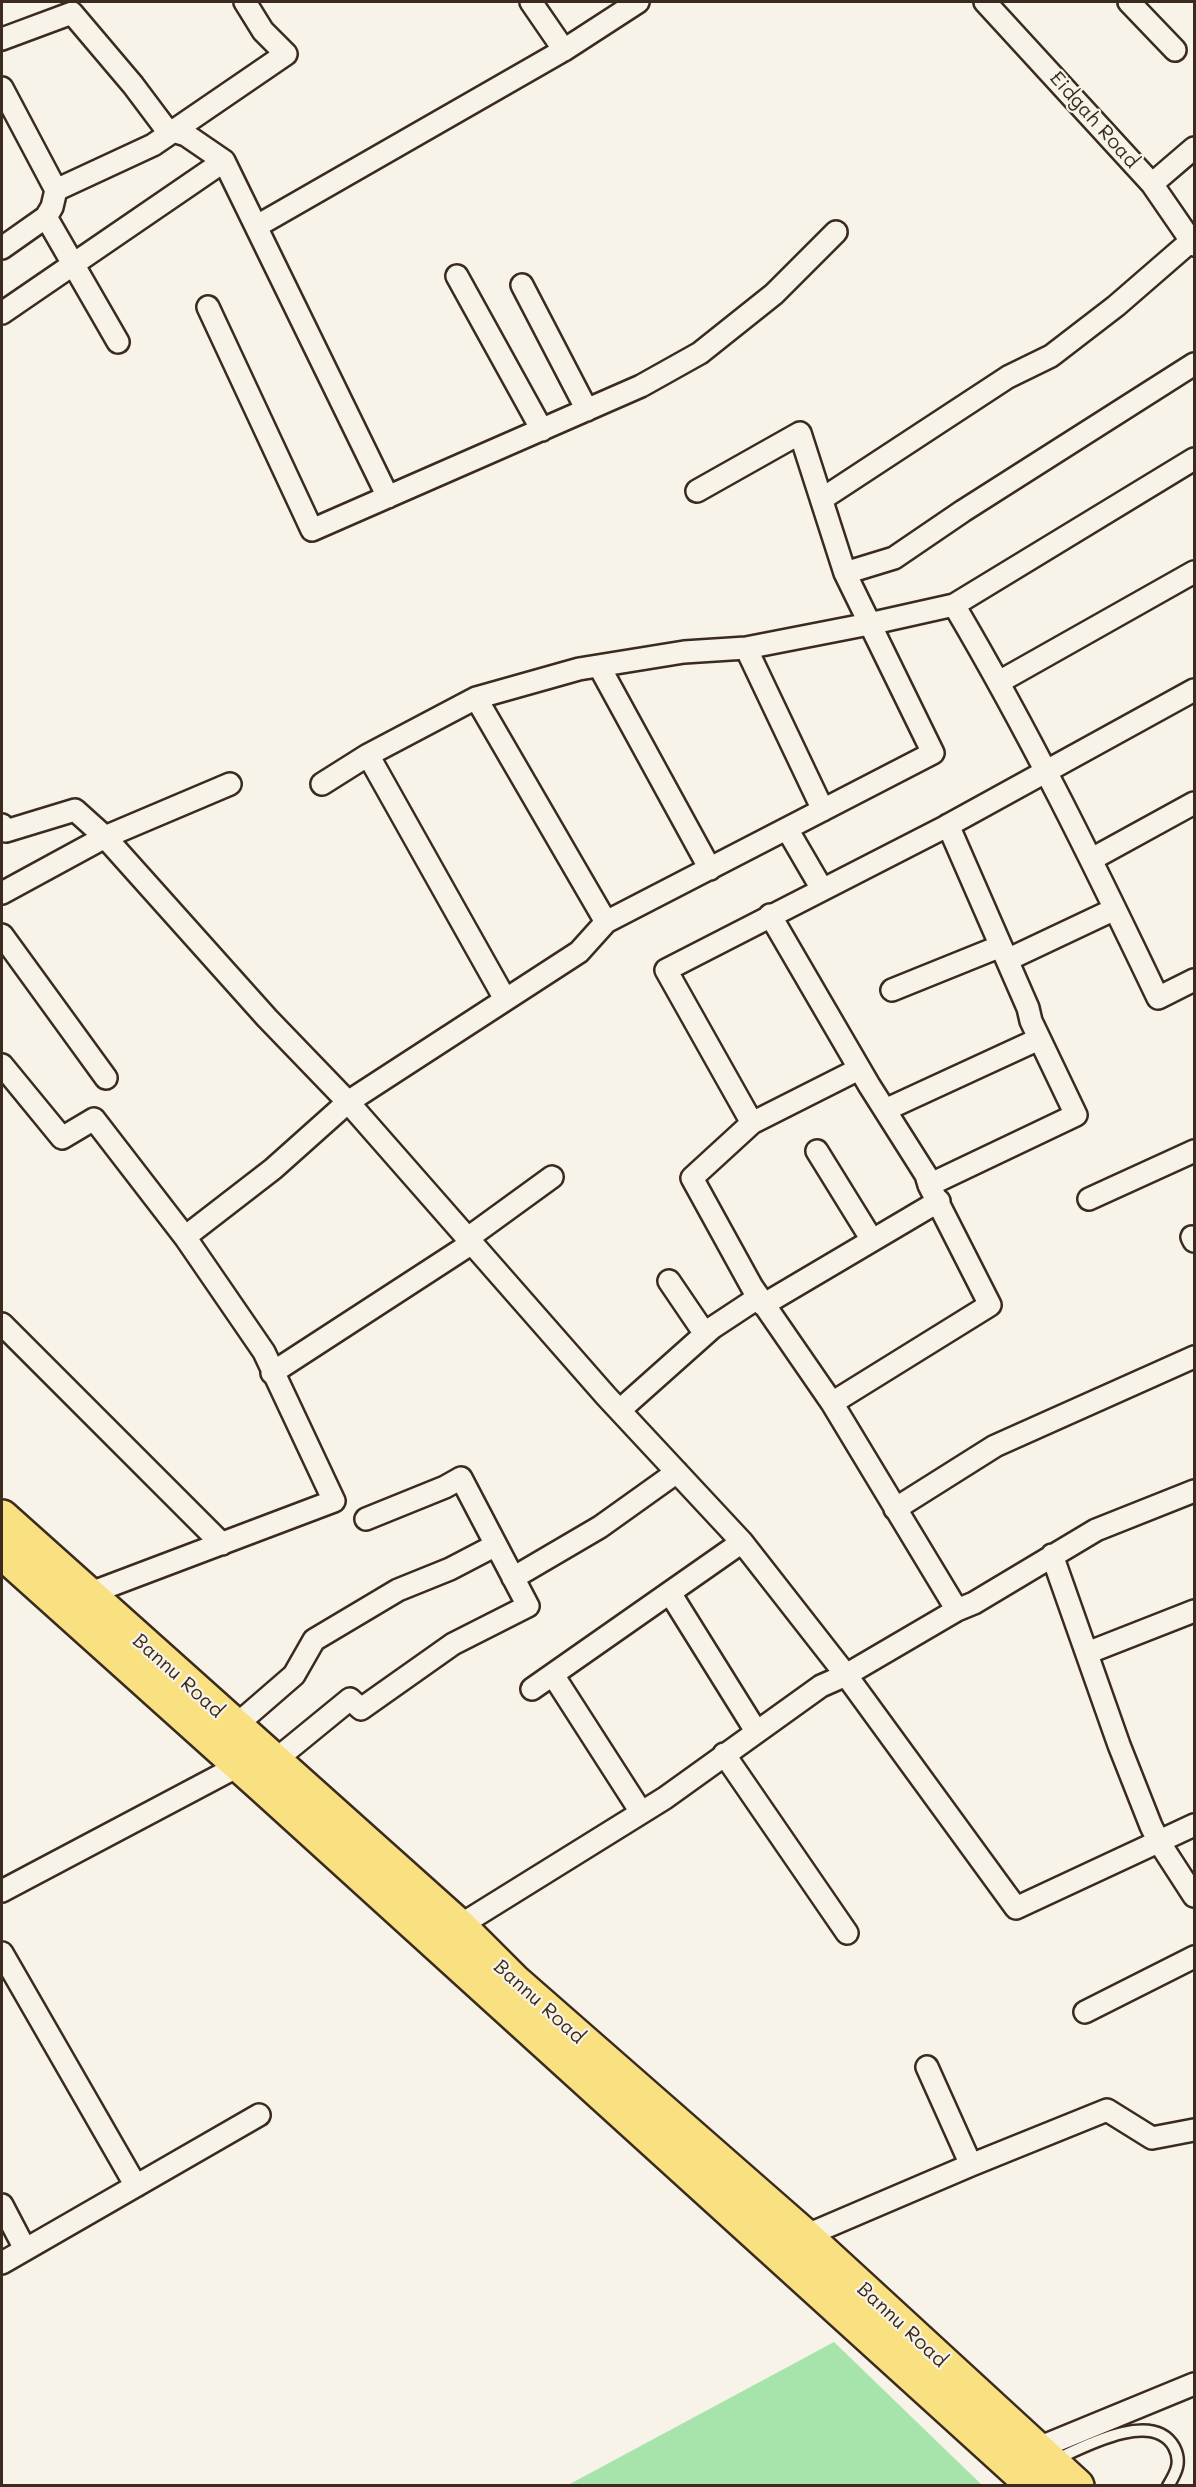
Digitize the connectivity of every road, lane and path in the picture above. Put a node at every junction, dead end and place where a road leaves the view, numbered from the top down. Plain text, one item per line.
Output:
1 (245, 2) edge
2 (531, 2) edge
3 (638, 2) edge
4 (985, 2) edge
5 (1129, 2) edge
6 (2, 39) edge
7 (564, 50) junction
8 (1175, 50) dead end
9 (2, 87) edge
10 (175, 132) junction
11 (1194, 148) edge
12 (224, 161) junction
13 (1152, 184) junction
14 (56, 190) junction
15 (46, 217) junction
16 (257, 226) junction
17 (836, 232) dead end
18 (1193, 243) edge
19 (2, 248) edge
20 (72, 263) junction
21 (457, 276) dead end
22 (522, 285) dead end
23 (208, 307) dead end
24 (2, 313) edge
25 (118, 342) dead end
26 (1194, 364) edge
27 (587, 410) junction
28 (542, 429) junction
29 (1194, 459) edge
30 (697, 491) dead end
31 (388, 497) junction
32 (822, 499) junction
33 (1194, 572) edge
34 (845, 573) junction
35 (954, 604) junction
36 (869, 624) junction
37 (746, 648) junction
38 (599, 666) junction
39 (999, 682) junction
40 (1194, 690) edge
41 (476, 698) junction
42 (368, 755) junction
43 (1046, 772) junction
44 (230, 784) dead end
45 (322, 784) dead end
46 (1194, 803) edge
47 (823, 810) junction
48 (948, 825) junction
49 (3, 829) edge
50 (787, 829) junction
51 (105, 837) junction
52 (1092, 859) junction
53 (710, 869) junction
54 (822, 889) junction
55 (2, 893) edge
56 (1115, 909) junction
57 (770, 915) junction
58 (606, 922) junction
59 (2, 935) edge
60 (1004, 953) junction
61 (1194, 980) edge
62 (892, 990) dead end
63 (505, 999) junction
64 (1039, 1039) junction
65 (2, 1065) edge
66 (859, 1069) junction
67 (106, 1078) dead end
68 (348, 1102) junction
69 (885, 1110) junction
70 (752, 1123) junction
71 (817, 1151) dead end
72 (1194, 1151) edge
73 (552, 1177) dead end
74 (934, 1193) junction
75 (1089, 1199) dead end
76 (185, 1237) junction
77 (872, 1240) junction
78 (470, 1241) junction
79 (669, 1281) dead end
80 (761, 1301) junction
81 (2, 1324) edge
82 (705, 1334) junction
83 (1194, 1357) edge
84 (272, 1373) junction
85 (832, 1404) junction
86 (620, 1410) junction
87 (677, 1472) junction
88 (1194, 1491) edge
89 (895, 1509) junction
90 (2, 1517) edge
91 (366, 1519) dead end
92 (742, 1542) junction
93 (222, 1544) junction
94 (496, 1545) junction
95 (2, 1552) edge
96 (1052, 1555) junction
97 (513, 1578) junction
98 (670, 1593) junction
99 (88, 1594) junction
100 (957, 1610) junction
101 (1194, 1611) edge
102 (1087, 1653) junction
103 (553, 1675) junction
104 (846, 1675) junction
105 (532, 1689) dead end
106 (234, 1727) junction
107 (756, 1731) junction
108 (724, 1754) junction
109 (273, 1762) junction
110 (240, 1765) junction
111 (641, 1812) junction
112 (1194, 1825) edge
113 (1158, 1842) junction
114 (2, 1891) edge
115 (1194, 1896) edge
116 (459, 1926) junction
117 (846, 1933) dead end
118 (2, 1953) edge
119 (1194, 1957) edge
120 (1085, 2012) dead end
121 (927, 2067) dead end
122 (259, 2115) dead end
123 (1194, 2130) edge
124 (971, 2165) junction
125 (136, 2186) junction
126 (2, 2205) edge
127 (805, 2236) junction
128 (25, 2249) junction
129 (2, 2263) edge
130 (1194, 2384) edge
131 (1040, 2465) edge
132 (1077, 2486) edge
133 (1168, 2486) edge

1 - 10 street
2 - 7 street
3 - 7 street
4 - 13 street, Eidgah Road
5 - 8 street
6 - 10 street
7 - 16 street
9 - 14 street
10 - 12 street
10 - 14 street
11 - 13 street
12 - 16 street
12 - 20 street
13 - 18 street, Eidgah Road
14 - 15 street
15 - 19 street
15 - 20 street
16 - 31 street
17 - 27 street
18 - 32 street
20 - 24 street
20 - 25 street
21 - 28 street
22 - 27 street
23 - 31 street
26 - 34 street
27 - 28 street
28 - 31 street
29 - 35 street
30 - 32 street
32 - 34 street
33 - 39 street
34 - 36 street
35 - 36 street
35 - 39 street
36 - 37 street
36 - 47 street
37 - 38 street
37 - 47 street
38 - 41 street
38 - 53 street
39 - 43 street
40 - 43 street
41 - 42 street
41 - 58 street
42 - 45 street
42 - 63 street
43 - 48 street
43 - 52 street
44 - 51 street
46 - 52 street
47 - 50 street
48 - 54 street
48 - 60 street
49 - 51 street
50 - 53 street
50 - 54 street
51 - 55 street
51 - 68 street
52 - 56 street
53 - 58 street
54 - 57 street
56 - 60 street
56 - 61 street
57 - 66 street
57 - 70 street
58 - 63 street
59 - 67 street
60 - 62 street
60 - 64 street
63 - 68 street
64 - 69 street
64 - 74 street
65 - 76 street
66 - 69 street
66 - 70 street
68 - 76 street
68 - 78 street
69 - 74 street
70 - 80 street
71 - 77 street
72 - 75 street
73 - 78 street
74 - 77 street
74 - 85 street
76 - 84 street
77 - 80 street
78 - 84 street
78 - 86 street
79 - 82 street
80 - 82 street
80 - 85 street
81 - 93 street
82 - 86 street
83 - 89 street
84 - 93 street
85 - 89 street
86 - 87 street
87 - 92 street
87 - 97 street
88 - 96 street
89 - 100 street
90 - 99 highway, Bannu Road
91 - 94 street
92 - 98 street
92 - 104 street
93 - 99 street
94 - 97 street
94 - 106 street
95 - 110 highway, Bannu Road
96 - 100 street
96 - 102 street
97 - 109 street
98 - 103 street
98 - 107 street
99 - 106 highway, Bannu Road
100 - 104 street
101 - 102 street
102 - 113 street
103 - 105 street
103 - 111 street
104 - 107 street
104 - 113 street
106 - 109 highway, Bannu Road
107 - 108 street
108 - 111 street
108 - 117 street
109 - 116 highway, Bannu Road
110 - 114 street
110 - 131 highway, Bannu Road
111 - 116 street
112 - 113 street
113 - 115 street
116 - 127 highway, Bannu Road
118 - 125 street
119 - 120 street
121 - 124 street
122 - 125 street
123 - 124 street
124 - 127 street
125 - 128 street
126 - 128 street
127 - 131 highway, Bannu Road
128 - 129 street
130 - 131 street
131 - 132 highway, Bannu Road
131 - 133 lane

